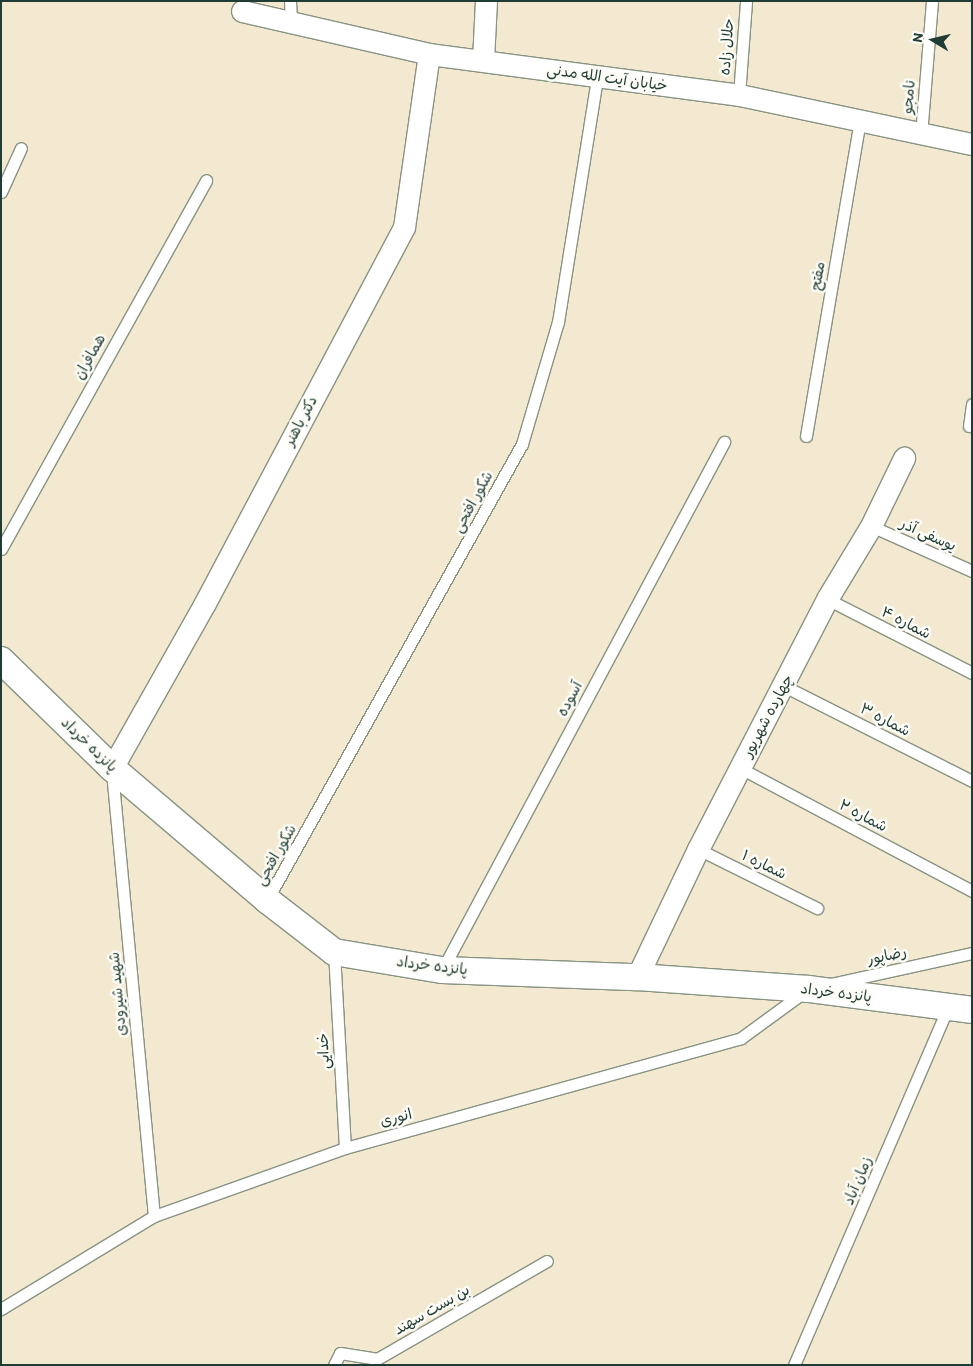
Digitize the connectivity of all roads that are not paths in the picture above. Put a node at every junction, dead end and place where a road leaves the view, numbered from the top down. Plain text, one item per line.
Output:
1 (486, 1) edge
2 (746, 1) edge
3 (932, 1) edge
4 (242, 11) dead end
5 (291, 11) edge
6 (429, 54) junction
7 (483, 60) junction
8 (597, 78) junction
9 (739, 95) junction
10 (860, 121) junction
11 (921, 135) junction
12 (972, 144) edge
13 (21, 148) dead end
14 (206, 180) dead end
15 (1, 192) edge
16 (972, 404) edge
17 (969, 426) dead end
18 (806, 436) dead end
19 (724, 442) dead end
20 (904, 458) dead end
21 (871, 526) junction
22 (1, 549) edge
23 (972, 571) edge
24 (827, 599) junction
25 (1, 660) edge
26 (972, 673) edge
27 (784, 686) junction
28 (112, 768) junction
29 (740, 768) junction
30 (972, 781) edge
31 (698, 849) junction
32 (972, 890) edge
33 (268, 900) junction
34 (817, 908) dead end
35 (334, 952) junction
36 (972, 953) edge
37 (442, 970) junction
38 (637, 977) junction
39 (809, 989) junction
40 (960, 1009) edge
41 (345, 1148) junction
42 (154, 1216) junction
43 (547, 1261) dead end
44 (1, 1309) edge
45 (795, 1362) edge
46 (334, 1365) edge
47 (808, 1365) edge

1 - 7 street
2 - 9 lane, حلال زاده
3 - 11 lane, نامجو
4 - 5 street, خیابان آیت الله مدنی
5 - 6 street, خیابان آیت الله مدنی
6 - 7 street, خیابان آیت الله مدنی
6 - 28 street, دکتر باهنر
7 - 8 street, خیابان آیت الله مدنی
8 - 9 street, خیابان آیت الله مدنی
8 - 33 lane, شکور افتحی
9 - 10 street, خیابان آیت الله مدنی
10 - 11 street, خیابان آیت الله مدنی
10 - 18 lane, مفتح
11 - 12 street, خیابان آیت الله مدنی
13 - 15 lane
14 - 22 lane, همافران
16 - 17 lane
19 - 37 lane, آسوده
20 - 21 street, چهارده شهریور
21 - 23 lane, یوسفی آذر
21 - 24 street, چهارده شهریور
24 - 26 lane, شماره ۴
24 - 27 street, چهارده شهریور
25 - 28 street, پانزده خرداد
27 - 29 street, چهارده شهریور
27 - 30 lane, شماره ۳
28 - 33 street, پانزده خرداد
28 - 42 lane, شهید شیرودی
29 - 31 street, چهارده شهریور
29 - 32 lane, شماره ۲
31 - 34 lane, شماره ۱
31 - 38 street, چهارده شهریور
33 - 35 street, پانزده خرداد
35 - 37 street, پانزده خرداد
35 - 41 lane, خدایی
36 - 39 lane, رضاپور
37 - 38 street, پانزده خرداد
38 - 39 street, پانزده خرداد
39 - 40 street, پانزده خرداد
39 - 41 lane, انوری
40 - 45 lane, زمان آباد
41 - 42 lane, انوری
42 - 44 lane, انوری
43 - 46 lane, بن بست سهند
45 - 47 lane

